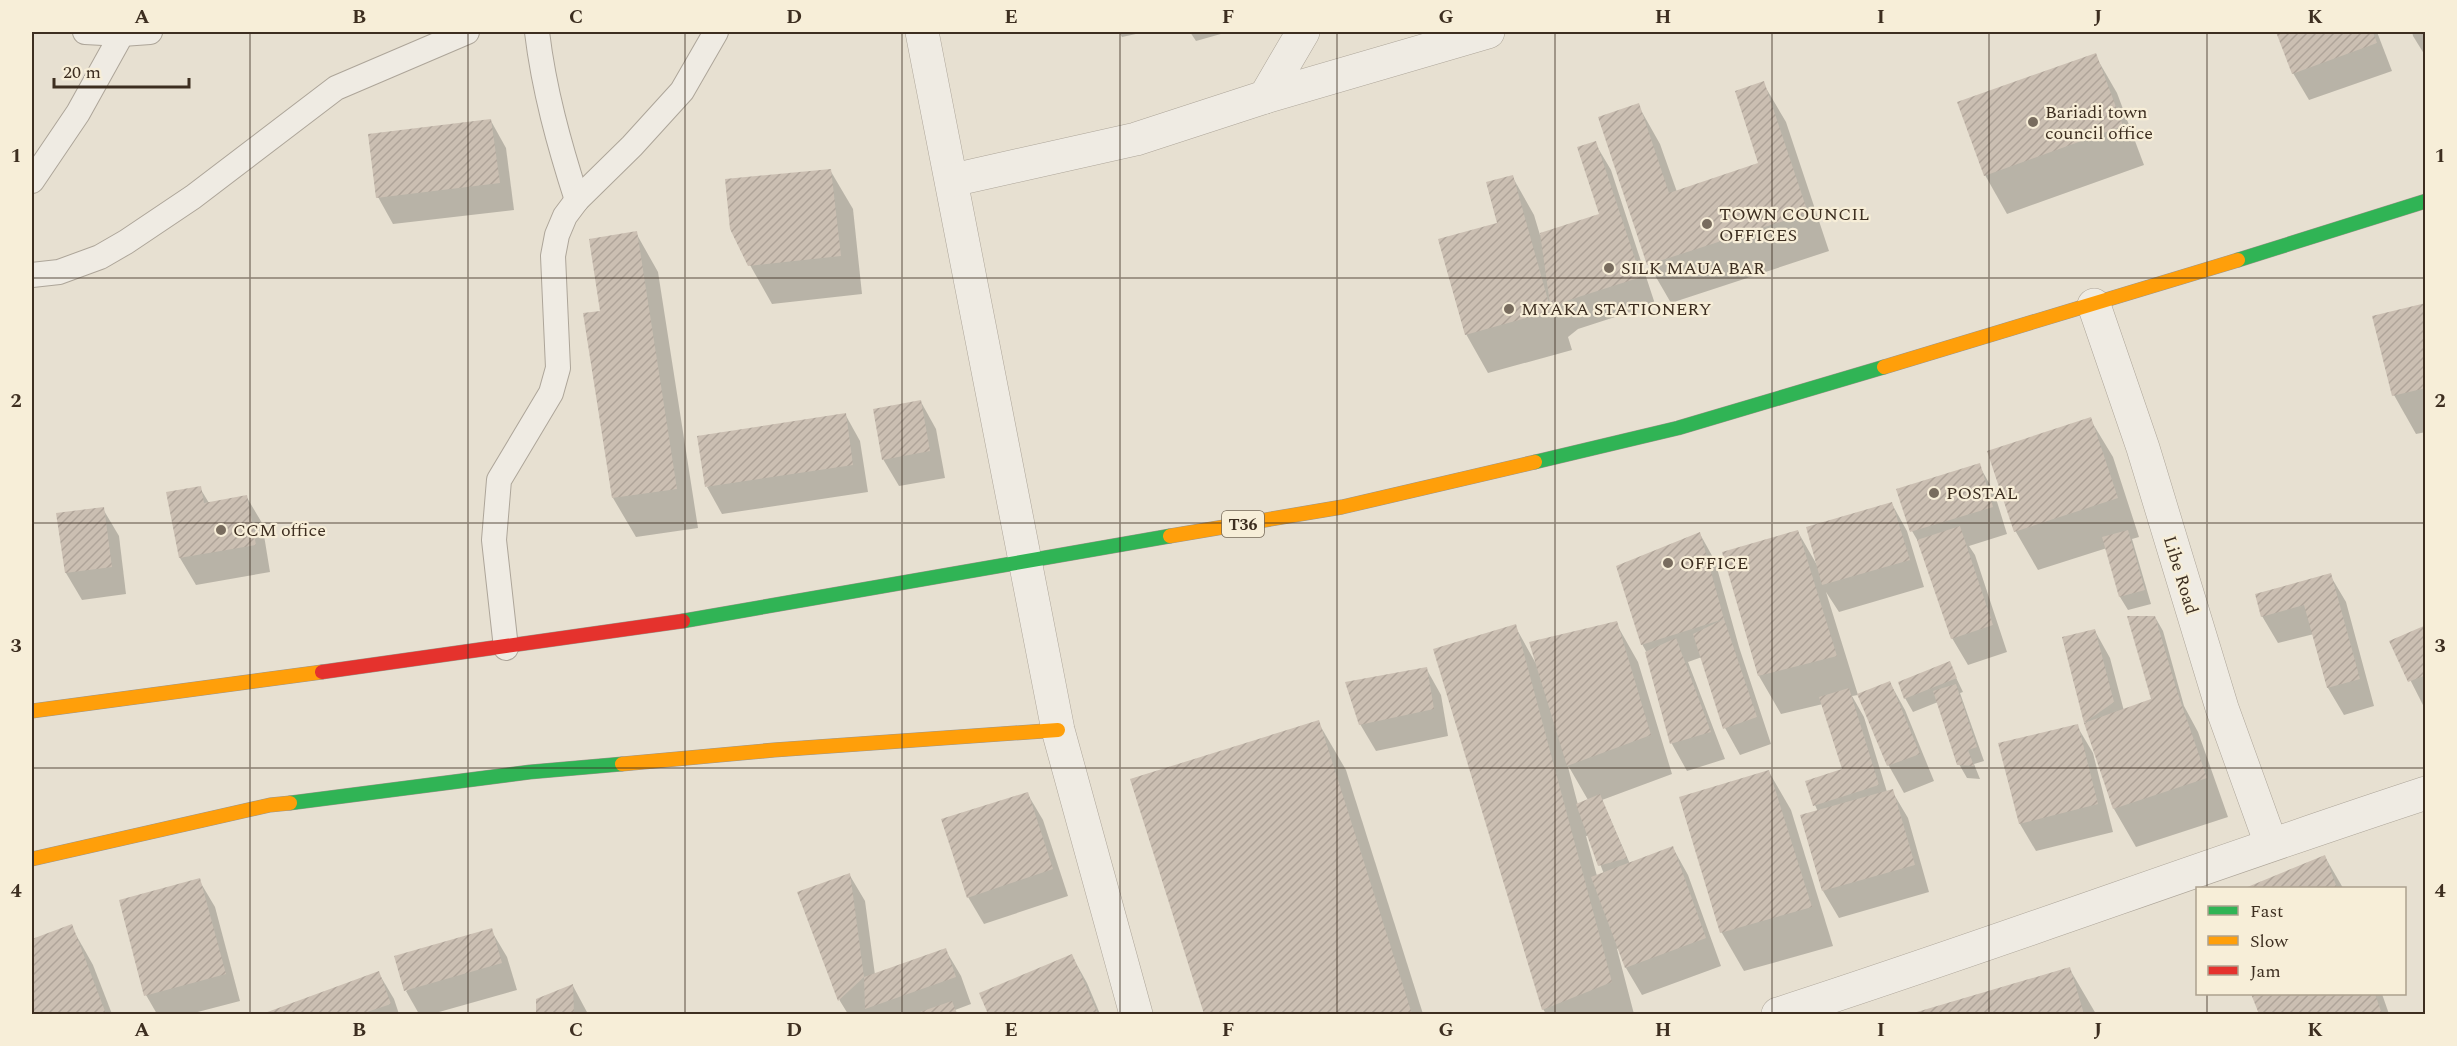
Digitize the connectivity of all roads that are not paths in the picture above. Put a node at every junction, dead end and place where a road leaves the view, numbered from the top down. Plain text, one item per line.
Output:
1 (86, 32) edge
2 (150, 32) edge
3 (460, 32) edge
4 (537, 32) edge
5 (716, 32) edge
6 (922, 32) edge
7 (1303, 32) edge
8 (1488, 32) edge
9 (122, 33) edge
10 (1265, 97) junction
11 (953, 180) junction
12 (32, 181) edge
13 (577, 200) junction
14 (2426, 201) edge
15 (32, 275) edge
16 (2094, 305) junction
17 (1025, 560) junction
18 (506, 648) junction
19 (32, 711) edge
20 (1058, 730) junction
21 (2426, 793) edge
22 (2271, 844) junction
23 (32, 858) edge
24 (1136, 1014) edge
25 (1778, 1014) edge

1 - 9 lane
2 - 9 lane
3 - 15 lane
4 - 13 lane
5 - 13 lane
6 - 11 street
7 - 10 street
8 - 10 street
9 - 12 lane
10 - 11 street
11 - 17 street
13 - 18 lane
14 - 16 main road, T36
16 - 17 main road, T36
16 - 22 street, Libe Road
17 - 18 main road, T36
17 - 20 street
18 - 19 main road, T36
20 - 23 main road
20 - 24 street
21 - 22 street
22 - 25 street

